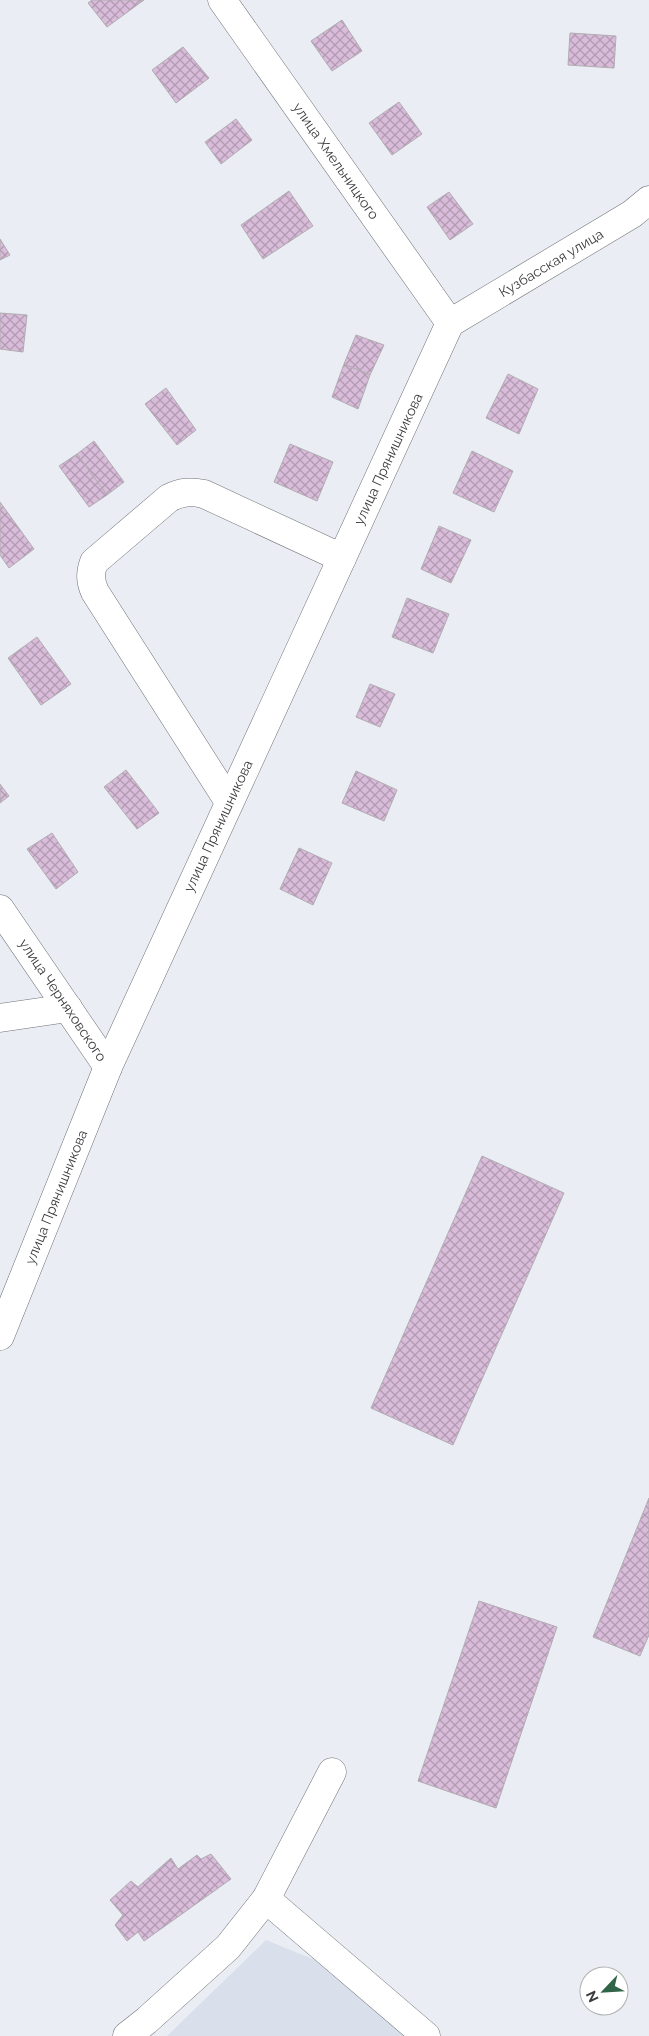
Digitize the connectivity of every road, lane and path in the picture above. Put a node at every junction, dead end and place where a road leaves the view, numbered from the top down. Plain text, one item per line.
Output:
1 (222, 0) edge
2 (649, 200) edge
3 (450, 323) junction
4 (342, 558) junction
5 (229, 802) junction
6 (0, 909) edge
7 (68, 1008) junction
8 (0, 1018) edge
9 (108, 1067) junction
10 (0, 1336) edge
11 (332, 1772) dead end
12 (266, 1899) junction
13 (127, 2036) edge
14 (426, 2036) edge

1 - 3 street, улица Хмельницкого
2 - 3 street, Кузбасская улица
3 - 4 street, улица Прянишникова
4 - 5 street, улица Прянишникова
4 - 5 street
5 - 9 street, улица Прянишникова
6 - 7 street, улица Черняховского
7 - 8 street
7 - 9 street, улица Черняховского
9 - 10 street, улица Прянишникова
11 - 12 street
12 - 13 street
12 - 14 street

